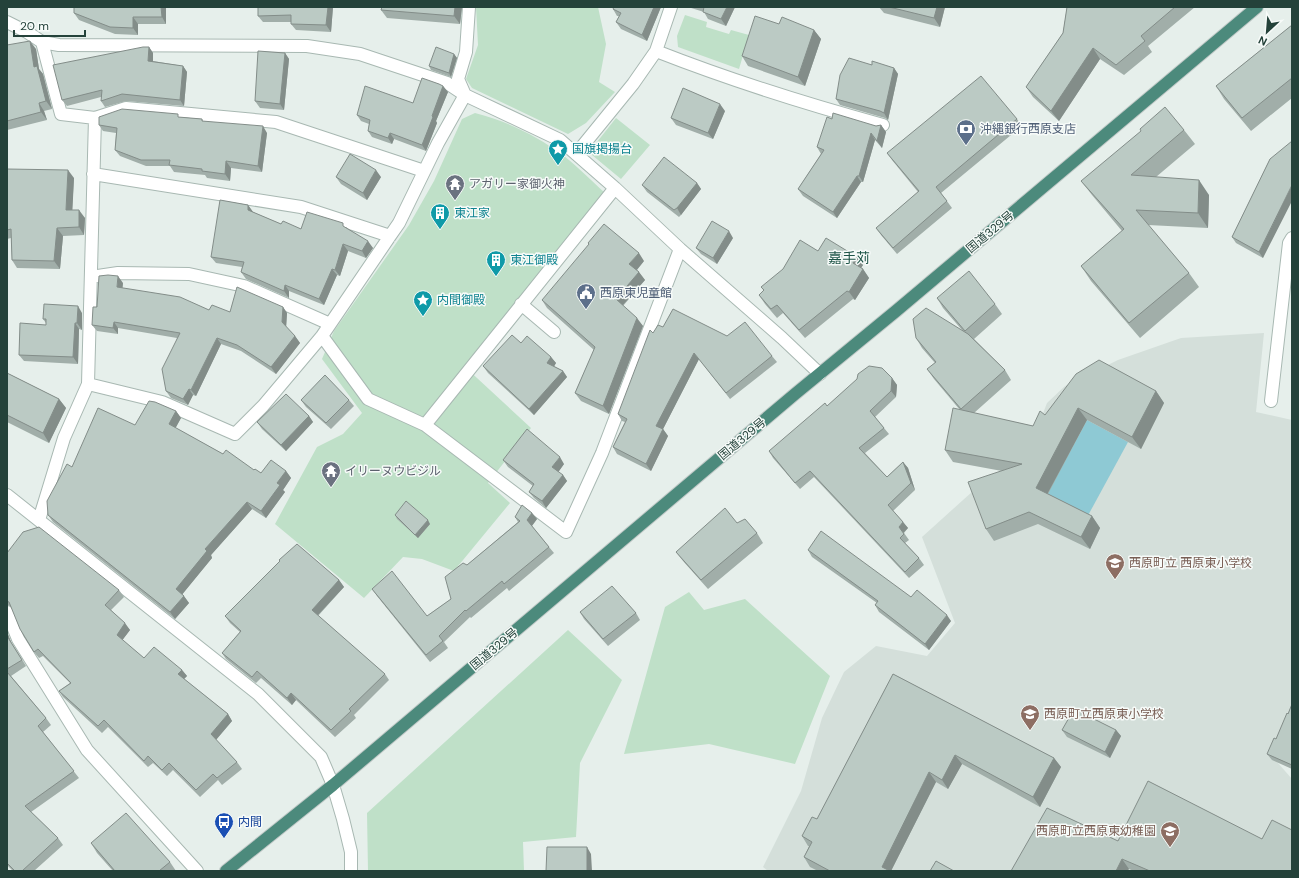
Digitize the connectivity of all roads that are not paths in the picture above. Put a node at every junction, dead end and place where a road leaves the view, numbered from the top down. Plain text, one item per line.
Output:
1 (469, 7) edge
2 (671, 7) edge
3 (1257, 7) edge
4 (7, 22) edge
5 (42, 42) junction
6 (656, 51) junction
7 (465, 95) junction
8 (95, 118) junction
9 (883, 126) dead end
10 (576, 154) junction
11 (424, 171) junction
12 (93, 174) junction
13 (615, 188) junction
14 (390, 236) junction
15 (1292, 238) edge
16 (680, 249) junction
17 (90, 277) junction
18 (521, 304) junction
19 (330, 324) junction
20 (554, 332) dead end
21 (322, 336) junction
22 (820, 374) junction
23 (88, 384) junction
24 (1271, 402) dead end
25 (425, 425) junction
26 (7, 495) edge
27 (39, 520) junction
28 (7, 612) edge
29 (333, 785) junction
30 (197, 871) edge
31 (226, 871) edge
32 (351, 871) edge

1 - 7 street
2 - 6 street
3 - 22 highway, 国道329号
4 - 5 street
5 - 7 street
5 - 8 street
6 - 9 street
6 - 10 street
7 - 10 street
7 - 11 street
8 - 11 street
8 - 12 street
10 - 13 street
11 - 14 street
12 - 14 street
12 - 17 street
13 - 16 street
13 - 18 street
14 - 19 street
15 - 24 street
16 - 22 street
16 - 25 street
17 - 19 street
17 - 23 street
18 - 20 street
18 - 25 street
19 - 21 street
21 - 23 street
21 - 25 street
22 - 29 highway, 国道329号
23 - 27 street
26 - 27 street
27 - 29 street
28 - 30 street
29 - 31 highway, 国道329号
29 - 32 street

